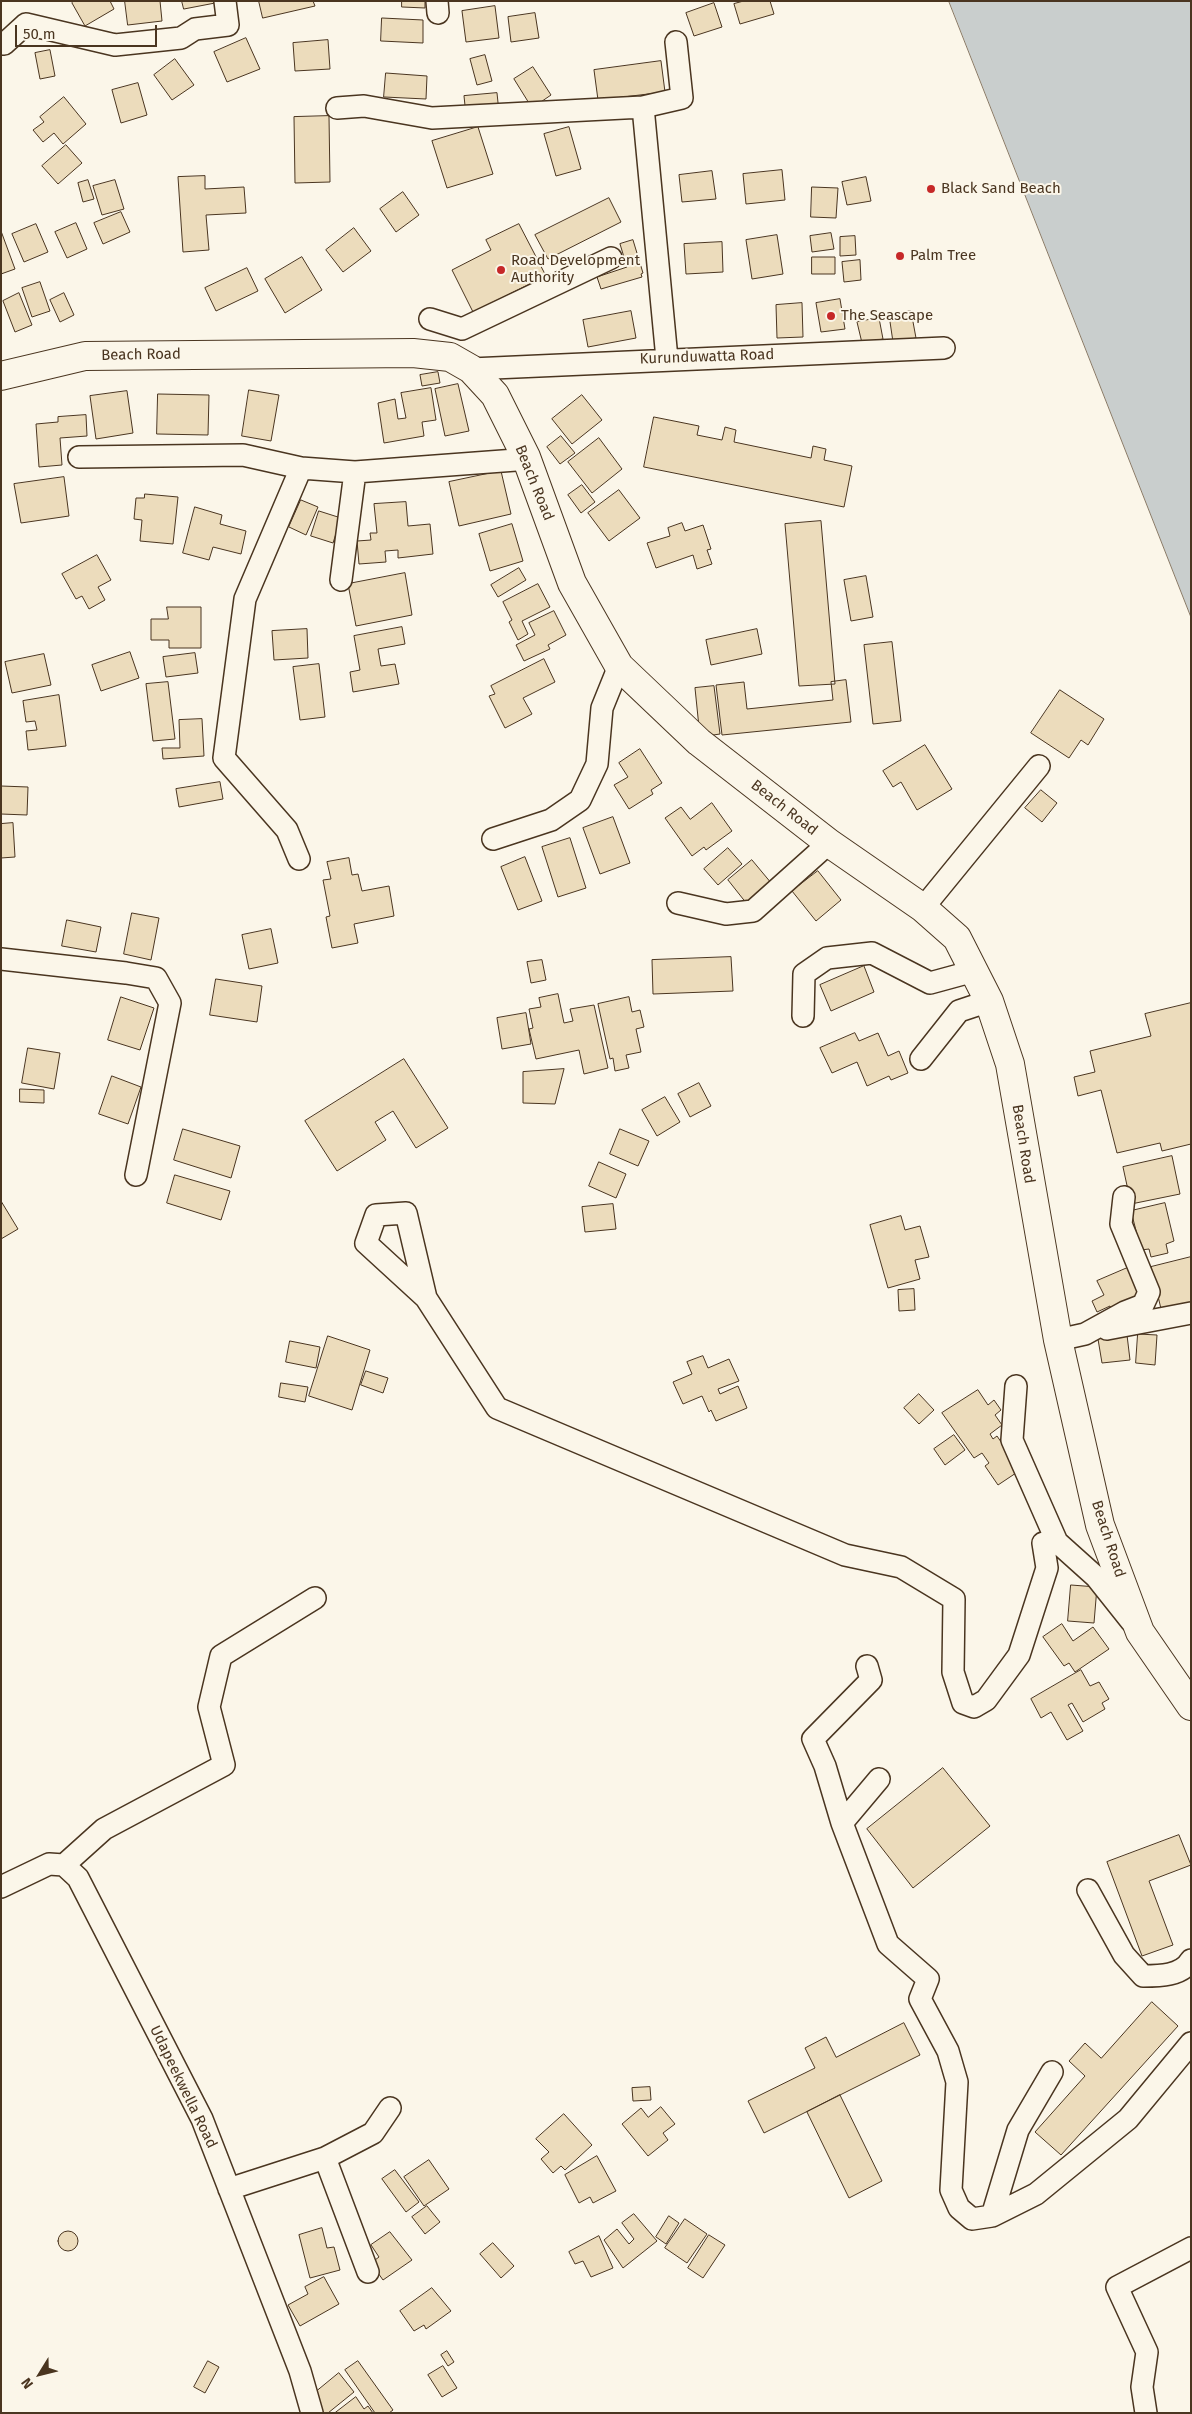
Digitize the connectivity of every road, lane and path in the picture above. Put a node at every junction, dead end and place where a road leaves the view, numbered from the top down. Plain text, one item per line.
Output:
1 (225, 1) edge
2 (676, 42) dead end
3 (1, 43) edge
4 (643, 107) junction
5 (338, 108) dead end
6 (611, 258) dead end
7 (430, 318) dead end
8 (462, 329) junction
9 (944, 348) dead end
10 (667, 359) junction
11 (461, 363) junction
12 (1, 376) edge
13 (526, 456) junction
14 (79, 457) dead end
15 (301, 468) junction
16 (355, 472) junction
17 (341, 580) dead end
18 (620, 666) junction
19 (1039, 766) dead end
20 (493, 839) dead end
21 (830, 844) junction
22 (299, 859) dead end
23 (678, 903) dead end
24 (924, 908) junction
25 (1, 959) edge
26 (974, 971) junction
27 (989, 1001) junction
28 (803, 1016) dead end
29 (920, 1059) dead end
30 (136, 1175) dead end
31 (1124, 1198) dead end
32 (426, 1298) dead end
33 (1191, 1313) edge
34 (1085, 1334) junction
35 (1058, 1340) junction
36 (1016, 1386) dead end
37 (1057, 1542) junction
38 (315, 1598) dead end
39 (1140, 1632) junction
40 (868, 1666) dead end
41 (1191, 1706) edge
42 (879, 1780) dead end
43 (842, 1823) junction
44 (64, 1865) junction
45 (1, 1887) edge
46 (1088, 1890) dead end
47 (1191, 1960) edge
48 (1191, 2043) edge
49 (1052, 2072) dead end
50 (390, 2108) dead end
51 (325, 2158) junction
52 (229, 2189) junction
53 (992, 2216) junction
54 (1191, 2248) edge
55 (368, 2272) dead end
56 (1142, 2387) junction
57 (312, 2413) edge
58 (1138, 2413) edge
59 (1146, 2413) edge

1 - 3 street
2 - 4 street
4 - 5 street
4 - 10 street
6 - 8 street
7 - 8 street
8 - 11 street
9 - 10 street, Kurunduwatta Road
10 - 11 street, Kurunduwatta Road
11 - 12 main road, Beach Road
11 - 13 main road, Beach Road
13 - 16 street
13 - 18 main road, Beach Road
14 - 15 street
15 - 16 street
15 - 22 street
16 - 17 street
18 - 20 street
18 - 21 main road, Beach Road
19 - 24 street
21 - 23 street
21 - 24 main road, Beach Road
24 - 26 main road, Beach Road
25 - 30 street
26 - 27 main road, Beach Road
26 - 28 street
27 - 29 street
27 - 35 main road, Beach Road
31 - 34 street
32 - 37 street
33 - 34 street
34 - 35 street
35 - 39 main road, Beach Road
36 - 37 street
37 - 39 street
38 - 44 street
39 - 41 main road, Beach Road
40 - 43 street
42 - 43 street
43 - 53 street
44 - 45 street
44 - 52 street, Udapeekwella Road
46 - 47 street
48 - 53 street
49 - 53 street
50 - 51 street
51 - 52 street
51 - 55 street
52 - 57 street, Udapeekwella Road
54 - 56 street
56 - 58 street
56 - 59 street

